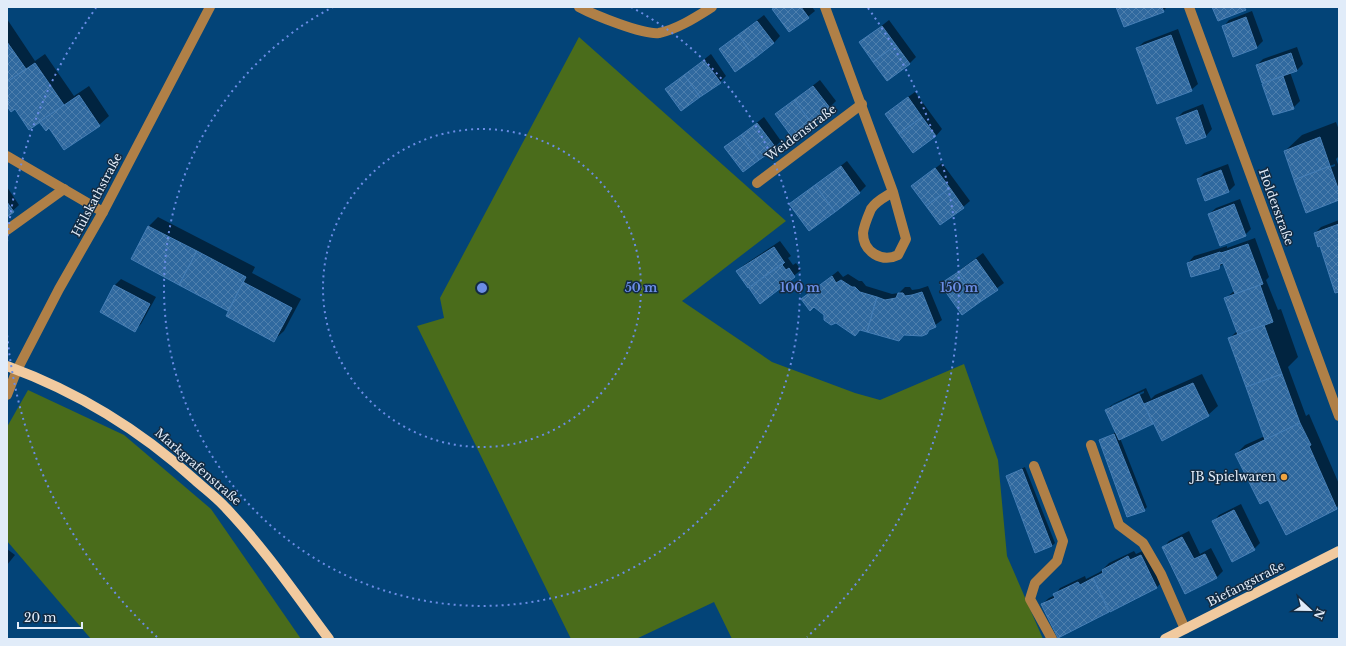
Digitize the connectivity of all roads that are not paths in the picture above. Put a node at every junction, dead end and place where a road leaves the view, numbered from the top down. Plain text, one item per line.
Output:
1 (210, 7) edge
2 (580, 7) edge
3 (712, 7) edge
4 (825, 7) edge
5 (1188, 7) edge
6 (862, 104) junction
7 (7, 156) edge
8 (757, 183) dead end
9 (64, 189) junction
10 (893, 192) junction
11 (103, 212) junction
12 (7, 230) edge
13 (12, 368) edge
14 (7, 395) edge
15 (1339, 416) edge
16 (1091, 445) dead end
17 (1034, 466) dead end
18 (1339, 551) edge
19 (1185, 629) junction
20 (329, 639) edge
21 (1052, 639) edge
22 (1166, 639) edge

1 - 11 street, Hülskathstraße
2 - 3 street
4 - 6 street
5 - 15 street, Holderstraße
6 - 8 street, Weidenstraße
6 - 10 street
7 - 9 street
9 - 11 street
9 - 12 street
10 - 10 street
11 - 13 street, Hülskathstraße
13 - 14 street, Hülskathstraße
13 - 20 main road, Markgrafenstraße
16 - 19 street
17 - 21 street
18 - 19 main road, Biefangstraße
19 - 22 main road, Biefangstraße

